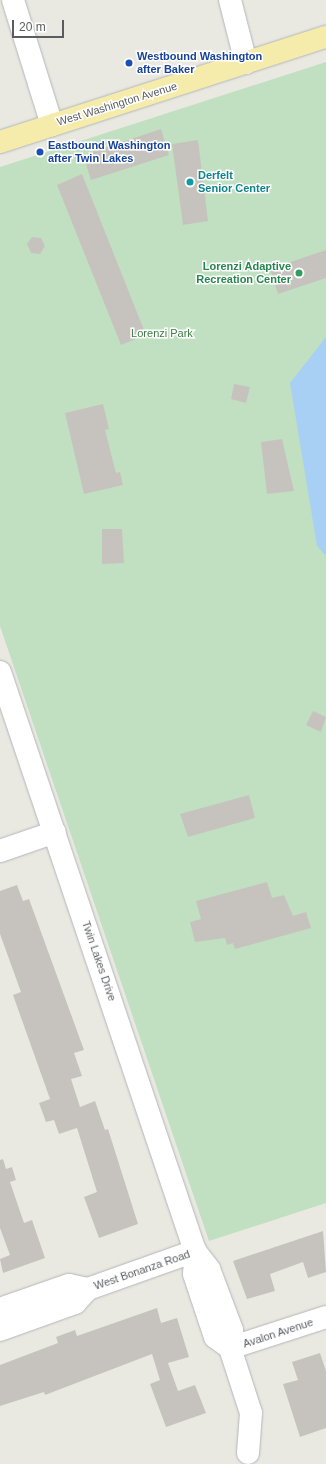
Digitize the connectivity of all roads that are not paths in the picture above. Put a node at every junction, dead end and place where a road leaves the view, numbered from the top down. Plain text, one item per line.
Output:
1 (13, 0) edge
2 (230, 0) edge
3 (326, 37) edge
4 (246, 63) junction
5 (52, 125) junction
6 (0, 142) edge
7 (0, 672) edge
8 (55, 832) junction
9 (0, 851) edge
10 (195, 1251) junction
11 (88, 1289) junction
12 (0, 1309) edge
13 (326, 1317) edge
14 (0, 1330) edge
15 (230, 1348) junction
16 (248, 1453) dead end

1 - 5 street
2 - 4 street
3 - 4 main road, West Washington Avenue
4 - 5 main road, West Washington Avenue
5 - 6 main road, West Washington Avenue
7 - 8 street, Twin Lakes Drive
8 - 9 street
8 - 10 street, Twin Lakes Drive
10 - 11 street, West Bonanza Road
10 - 15 street, Twin Lakes Drive
11 - 12 street, West Bonanza Road
11 - 14 street, West Bonanza Road
13 - 15 street, Avalon Avenue
15 - 16 street, Twin Lakes Drive

